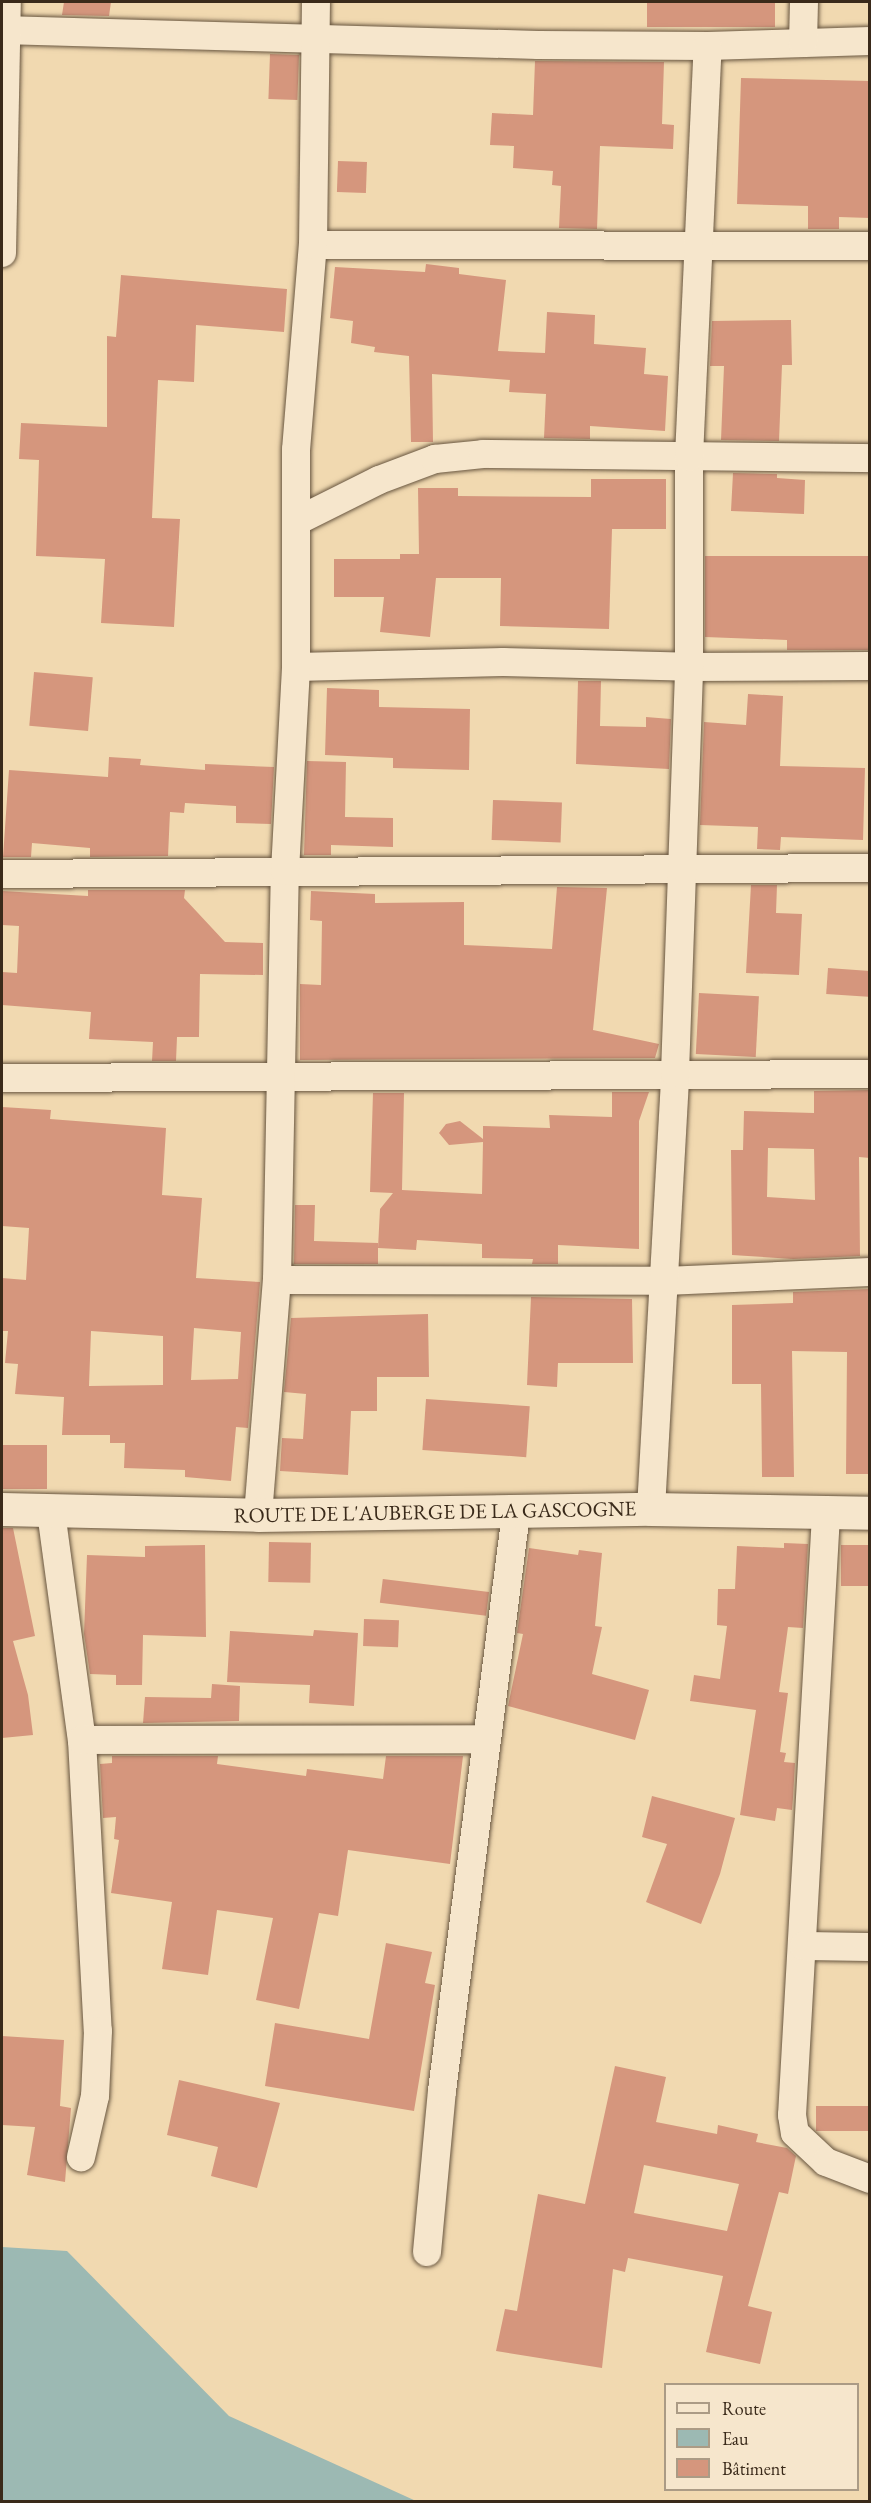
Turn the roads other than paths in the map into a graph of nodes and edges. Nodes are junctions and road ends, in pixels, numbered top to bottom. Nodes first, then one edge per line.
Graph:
1 (7, 2) edge
2 (316, 2) edge
3 (804, 2) edge
4 (3, 30) edge
5 (315, 38) junction
6 (870, 41) edge
7 (803, 43) junction
8 (708, 46) junction
9 (2, 241) edge
10 (313, 245) junction
11 (870, 246) edge
12 (701, 249) junction
13 (689, 457) junction
14 (870, 458) edge
15 (298, 520) junction
16 (870, 666) edge
17 (296, 667) junction
18 (689, 668) junction
19 (870, 868) edge
20 (683, 869) junction
21 (285, 871) junction
22 (2, 874) edge
23 (675, 1073) junction
24 (870, 1074) edge
25 (2, 1078) edge
26 (283, 1078) junction
27 (870, 1272) edge
28 (278, 1280) junction
29 (665, 1281) junction
30 (2, 1509) edge
31 (651, 1509) junction
32 (51, 1512) junction
33 (516, 1513) junction
34 (870, 1513) edge
35 (258, 1515) junction
36 (826, 1515) junction
37 (486, 1739) junction
38 (82, 1740) junction
39 (804, 1946) junction
40 (870, 1947) edge
41 (81, 2157) dead end
42 (870, 2179) edge
43 (427, 2252) dead end

1 - 4 street
2 - 5 street
3 - 7 street
4 - 5 street
4 - 9 street
5 - 8 street
5 - 10 street
6 - 7 street
7 - 8 street
8 - 12 street
10 - 12 street
10 - 15 street
11 - 12 street
12 - 13 street
13 - 14 street
13 - 15 street
13 - 18 street
15 - 17 street
16 - 18 street
17 - 18 street
17 - 21 street
18 - 20 street
19 - 20 street
20 - 21 street
20 - 23 street
21 - 22 street
21 - 26 street
23 - 24 street
23 - 26 street
23 - 29 street
25 - 26 street
26 - 28 street
27 - 29 street
28 - 29 street
28 - 35 street
29 - 31 street
30 - 32 street, ROUTE DE L'AUBERGE DE LA GASCOGNE
31 - 33 street, ROUTE DE L'AUBERGE DE LA GASCOGNE
31 - 36 street, ROUTE DE L'AUBERGE DE LA GASCOGNE
32 - 35 street, ROUTE DE L'AUBERGE DE LA GASCOGNE
32 - 38 street
33 - 35 street, ROUTE DE L'AUBERGE DE LA GASCOGNE
33 - 37 street
34 - 36 street, ROUTE DE L'AUBERGE DE LA GASCOGNE
36 - 39 street
37 - 38 street
37 - 43 street
38 - 41 street
39 - 40 street
39 - 42 street

